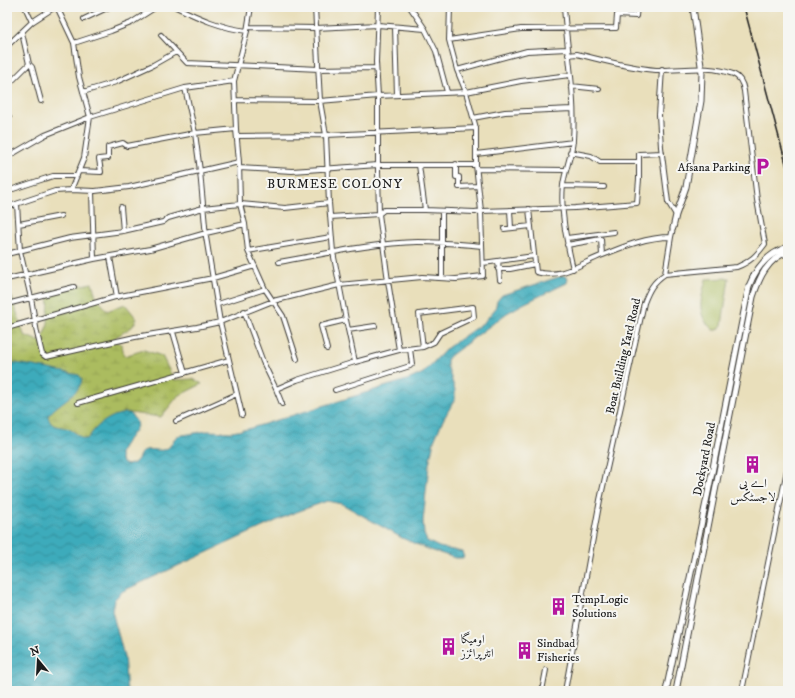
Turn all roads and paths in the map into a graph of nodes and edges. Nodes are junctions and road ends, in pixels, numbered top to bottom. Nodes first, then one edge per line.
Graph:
1 (25, 7) edge
2 (56, 7) edge
3 (108, 7) edge
4 (156, 7) edge
5 (176, 7) edge
6 (251, 7) edge
7 (315, 7) edge
8 (378, 7) edge
9 (410, 7) edge
10 (450, 7) edge
11 (564, 7) edge
12 (637, 7) edge
13 (694, 7) edge
14 (84, 19) dead end
15 (32, 22) junction
16 (378, 25) junction
17 (395, 27) junction
18 (316, 28) junction
19 (565, 28) junction
20 (248, 29) junction
21 (425, 29) junction
22 (22, 34) junction
23 (161, 35) dead end
24 (449, 40) junction
25 (74, 43) junction
26 (7, 46) edge
27 (567, 49) junction
28 (176, 52) junction
29 (568, 55) junction
30 (29, 64) junction
31 (239, 64) junction
32 (376, 68) junction
33 (702, 68) junction
34 (319, 69) junction
35 (662, 69) junction
36 (457, 70) junction
37 (570, 74) junction
38 (234, 81) junction
39 (7, 86) edge
40 (571, 86) junction
41 (185, 88) junction
42 (599, 89) dead end
43 (83, 92) junction
44 (447, 92) junction
45 (466, 92) junction
46 (396, 95) junction
47 (378, 96) junction
48 (235, 100) junction
49 (41, 101) dead end
50 (320, 101) junction
51 (572, 109) junction
52 (90, 117) junction
53 (473, 118) junction
54 (476, 128) junction
55 (236, 129) junction
56 (379, 132) junction
57 (195, 133) junction
58 (326, 135) junction
59 (237, 136) junction
60 (573, 142) junction
61 (570, 152) junction
62 (662, 153) junction
63 (476, 154) junction
64 (7, 157) edge
65 (239, 162) junction
66 (639, 162) junction
67 (456, 164) junction
68 (419, 165) junction
69 (378, 166) junction
70 (476, 167) junction
71 (239, 168) junction
72 (328, 169) junction
73 (200, 170) junction
74 (565, 170) junction
75 (79, 171) junction
76 (77, 176) junction
77 (478, 186) junction
78 (563, 186) junction
79 (604, 187) dead end
80 (71, 190) junction
81 (7, 191) edge
82 (92, 191) junction
83 (328, 203) junction
84 (17, 204) junction
85 (240, 204) junction
86 (7, 207) edge
87 (121, 207) dead end
88 (203, 208) junction
89 (563, 208) junction
90 (529, 209) junction
91 (425, 210) junction
92 (510, 210) junction
93 (481, 211) junction
94 (442, 212) junction
95 (379, 214) junction
96 (676, 215) junction
97 (61, 216) dead end
98 (330, 217) junction
99 (18, 224) junction
100 (246, 224) junction
101 (531, 226) junction
102 (511, 228) junction
103 (673, 228) joint
104 (504, 229) dead end
105 (123, 231) junction
106 (614, 232) dead end
107 (206, 233) junction
108 (93, 234) junction
109 (331, 237) junction
110 (671, 237) junction
111 (567, 238) junction
112 (442, 243) junction
113 (383, 245) junction
114 (568, 245) junction
115 (482, 246) junction
116 (788, 247) edge
117 (20, 251) junction
118 (248, 251) junction
119 (333, 252) junction
120 (788, 252) edge
121 (7, 254) edge
122 (602, 255) junction
123 (110, 256) junction
124 (534, 256) junction
125 (94, 259) junction
126 (498, 261) junction
127 (279, 262) dead end
128 (483, 264) junction
129 (535, 264) junction
130 (255, 266) junction
131 (498, 269) junction
132 (573, 269) junction
133 (665, 274) junction
134 (25, 275) junction
135 (442, 277) junction
136 (213, 278) junction
137 (7, 279) edge
138 (500, 280) dead end
139 (388, 281) junction
140 (339, 285) junction
141 (74, 287) dead end
142 (265, 289) junction
143 (117, 297) junction
144 (31, 298) junction
145 (273, 301) junction
146 (7, 304) edge
147 (218, 304) junction
148 (244, 311) junction
149 (34, 320) junction
150 (346, 320) junction
151 (220, 322) junction
152 (375, 326) dead end
153 (7, 328) edge
154 (348, 330) junction
155 (173, 332) junction
156 (423, 347) junction
157 (327, 349) dead end
158 (410, 349) junction
159 (399, 350) junction
160 (229, 360) junction
161 (296, 360) dead end
162 (355, 362) junction
163 (185, 373) junction
164 (276, 389) junction
165 (335, 390) dead end
166 (237, 394) junction
167 (78, 403) dead end
168 (282, 404) dead end
169 (242, 415) dead end
170 (176, 421) dead end
171 (788, 466) edge
172 (546, 670) dead end
173 (542, 691) edge
174 (565, 691) edge
175 (666, 691) edge
176 (676, 691) edge
177 (742, 691) edge

1 - 15 street
2 - 15 street
2 - 25 street
3 - 14 street
4 - 25 street
5 - 20 street
6 - 20 street
7 - 18 street
8 - 16 street
9 - 21 street
10 - 24 street
11 - 19 street
12 - 19 street
13 - 33 street
15 - 22 street
16 - 17 street
16 - 18 street
16 - 32 street
17 - 21 street
17 - 46 street
18 - 20 street
18 - 34 street
19 - 24 street
19 - 27 street
20 - 31 street
21 - 44 street
22 - 26 street
22 - 30 street
23 - 28 street
24 - 36 street
25 - 43 street
27 - 29 street
27 - 36 street
28 - 31 street
28 - 43 street
29 - 35 street
29 - 37 street
30 - 39 street
30 - 49 street
31 - 34 street
31 - 38 street
32 - 34 street
32 - 47 street
33 - 35 street
33 - 96 street
33 - 133 street
34 - 50 street
35 - 62 street
36 - 45 street
37 - 40 street
37 - 45 street
38 - 41 street
38 - 48 street
40 - 42 street
40 - 51 street
41 - 52 street
41 - 57 street
43 - 52 street
44 - 45 street
44 - 46 street
45 - 53 street
46 - 47 street
47 - 50 street
47 - 56 street
48 - 50 street
48 - 55 street
50 - 58 street
51 - 53 street
51 - 60 street
52 - 64 street
52 - 75 street
53 - 54 street
54 - 56 street
54 - 63 street
55 - 57 street
55 - 59 street
56 - 58 street
56 - 69 street
57 - 73 street
57 - 75 street
58 - 59 street
58 - 72 street
59 - 65 street
60 - 61 street
60 - 63 street
61 - 66 street
61 - 74 street
62 - 66 street
62 - 96 street
63 - 70 street
65 - 71 street
65 - 73 street
66 - 89 street
67 - 68 street
67 - 70 street
67 - 77 street
68 - 69 street
68 - 91 street
69 - 72 street
69 - 95 street
70 - 74 street
70 - 77 street
71 - 72 street
71 - 85 street
72 - 83 street
73 - 82 street
73 - 88 street
74 - 78 street
75 - 76 street
76 - 80 street
76 - 81 street
77 - 93 street
78 - 79 street
78 - 89 street
80 - 82 street
80 - 84 street
82 - 108 street
83 - 85 street
83 - 98 street
84 - 86 street
84 - 99 street
85 - 88 street
85 - 100 street
87 - 105 street
88 - 105 street
88 - 107 street
89 - 90 street
89 - 111 street
90 - 92 street
90 - 101 street
91 - 94 street
91 - 95 street
92 - 93 street
92 - 102 street
93 - 94 street
93 - 115 street
94 - 112 street
95 - 98 street
95 - 113 street
96 - 103 street
97 - 99 street
98 - 109 street
99 - 117 street
100 - 107 street
100 - 118 street
101 - 102 street
101 - 124 street
102 - 104 street
103 - 110 street
105 - 108 street
106 - 111 street
107 - 123 street
107 - 136 street
108 - 117 street
108 - 125 street
109 - 118 street
109 - 119 street
110 - 122 street
110 - 133 street
111 - 114 street
112 - 113 street
112 - 115 street
112 - 135 street
113 - 119 street
113 - 139 street
114 - 122 street
114 - 132 street
115 - 128 street
116 - 175 street, Dockyard Road
117 - 121 street
117 - 134 street
118 - 130 street
119 - 127 street
119 - 140 street
120 - 176 street, Dockyard Road
122 - 132 street
123 - 125 street
123 - 143 street
124 - 126 street
124 - 129 street
125 - 134 street
126 - 128 street
126 - 131 street
128 - 135 street
129 - 131 street
129 - 132 street
130 - 136 street
130 - 142 street
131 - 138 street
133 - 174 street, Boat Building Yard Road
134 - 137 street
134 - 144 street
135 - 139 street
136 - 143 street
136 - 147 street
139 - 140 street
139 - 159 street
140 - 145 street
140 - 150 street
141 - 144 street
142 - 145 street
142 - 147 street
143 - 149 street
144 - 146 street
144 - 149 street
145 - 148 street
145 - 161 street
147 - 151 street
148 - 151 street
148 - 164 street
149 - 153 street
149 - 155 street
150 - 154 street
150 - 157 street
151 - 155 street
151 - 160 street
152 - 154 street
154 - 162 street
155 - 163 street
156 - 156 street
156 - 158 street
158 - 159 street
158 - 165 street
159 - 162 street
160 - 163 street
160 - 166 street
162 - 164 street
163 - 167 street
164 - 168 street
166 - 169 street
166 - 170 street
171 - 177 street
172 - 173 street

